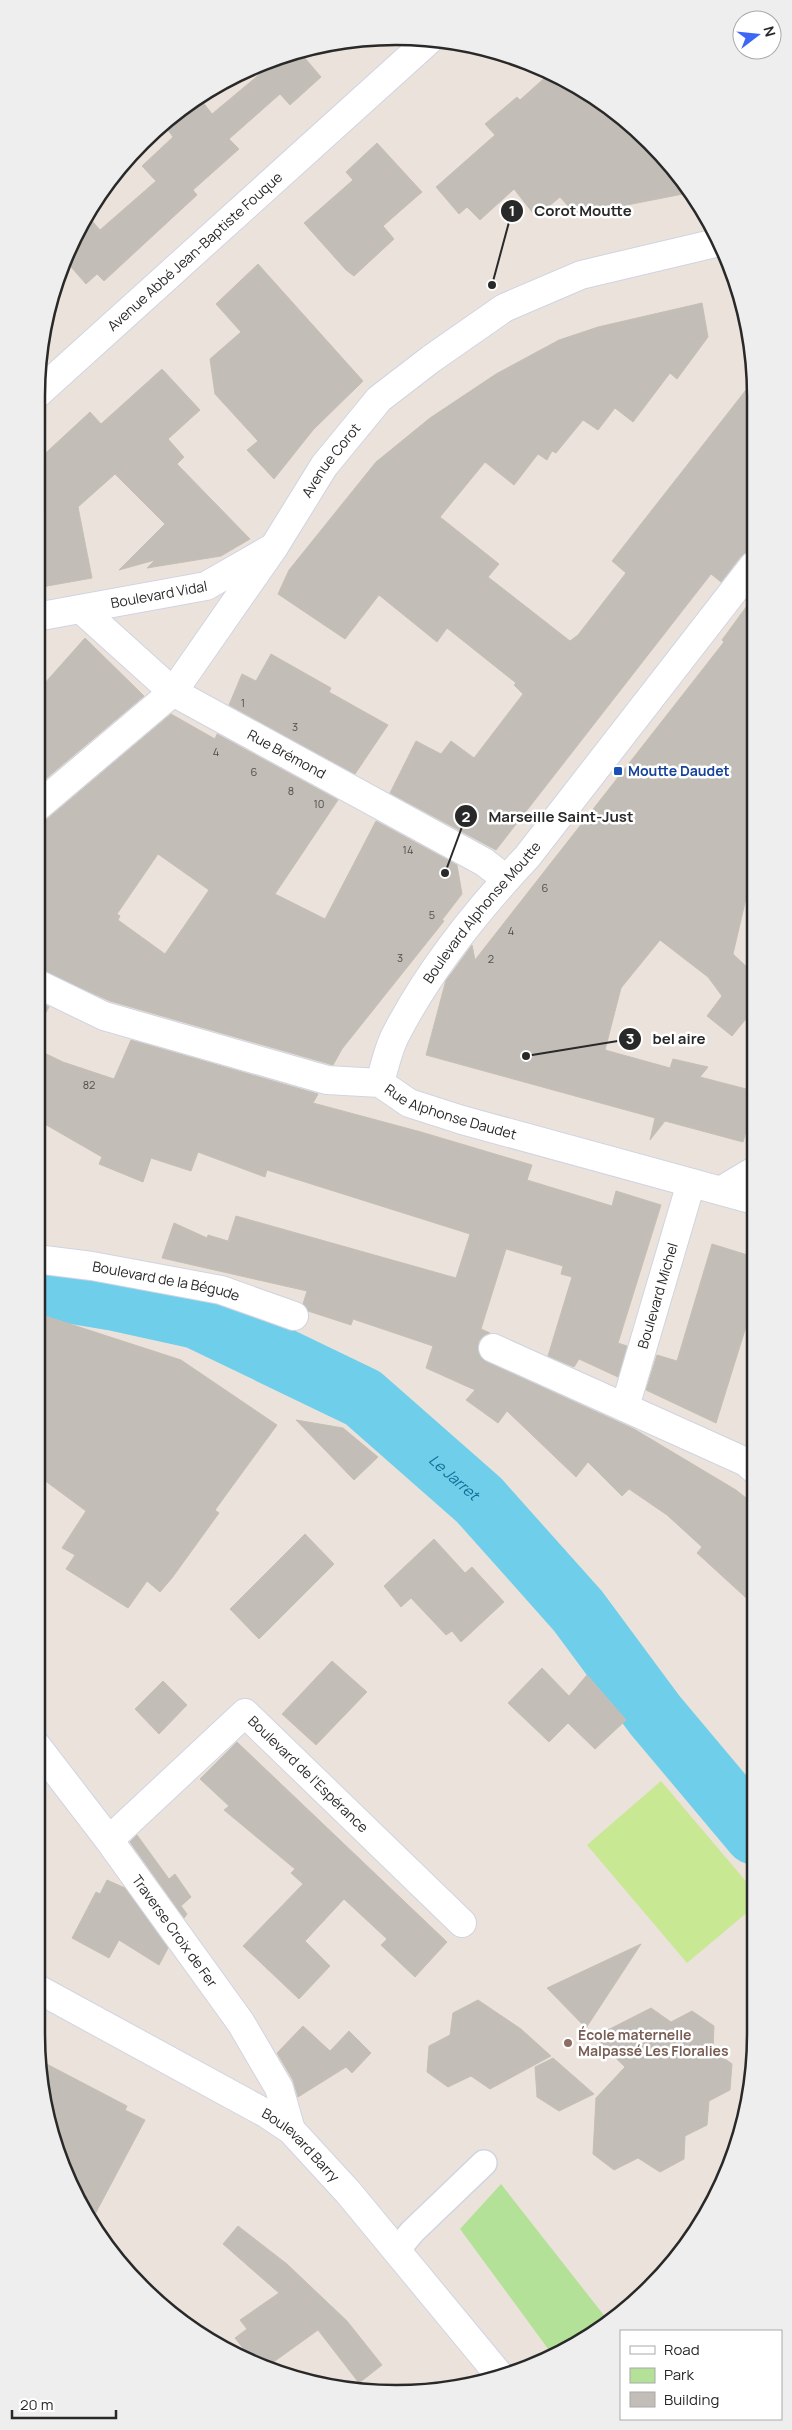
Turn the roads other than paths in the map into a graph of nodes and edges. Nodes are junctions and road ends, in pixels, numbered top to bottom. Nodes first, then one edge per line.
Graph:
1 (422, 46) edge
2 (712, 244) edge
3 (45, 386) edge
4 (274, 547) junction
5 (747, 574) edge
6 (82, 610) junction
7 (45, 616) edge
8 (173, 692) junction
9 (45, 800) edge
10 (506, 879) junction
11 (45, 987) edge
12 (380, 1083) junction
13 (747, 1175) edge
14 (691, 1183) junction
15 (722, 1190) junction
16 (747, 1198) edge
17 (45, 1260) edge
18 (294, 1316) dead end
19 (493, 1348) dead end
20 (624, 1407) junction
21 (747, 1463) edge
22 (45, 1757) edge
23 (109, 1840) junction
24 (462, 1923) dead end
25 (45, 1993) edge
26 (291, 2130) junction
27 (484, 2162) dead end
28 (398, 2250) junction
29 (496, 2370) edge

1 - 3 street, Avenue Abbé Jean-Baptiste Fouque
2 - 4 street, Avenue Corot
4 - 6 street, Boulevard Vidal
4 - 8 street, Avenue Corot
5 - 10 street, Boulevard Alphonse Moutte
6 - 7 street, Boulevard Vidal
6 - 8 street, Rue Brémond
8 - 9 street, Avenue Corot
8 - 10 street, Rue Brémond
10 - 12 street, Boulevard Alphonse Moutte
11 - 12 street, Rue Alphonse Daudet
12 - 14 street, Rue Alphonse Daudet
13 - 15 street
14 - 15 street, Rue Alphonse Daudet
14 - 20 street, Boulevard Michel
15 - 16 street, Rue Alphonse Daudet
17 - 18 street, Boulevard de la Bégude
19 - 20 street
20 - 21 street
22 - 23 street, Traverse Croix de Fer
23 - 24 street, Boulevard de l'Espérance
23 - 26 street, Traverse Croix de Fer
25 - 26 street, Boulevard Barry
26 - 28 street, Boulevard Barry
27 - 28 street
28 - 29 street, Boulevard Barry

